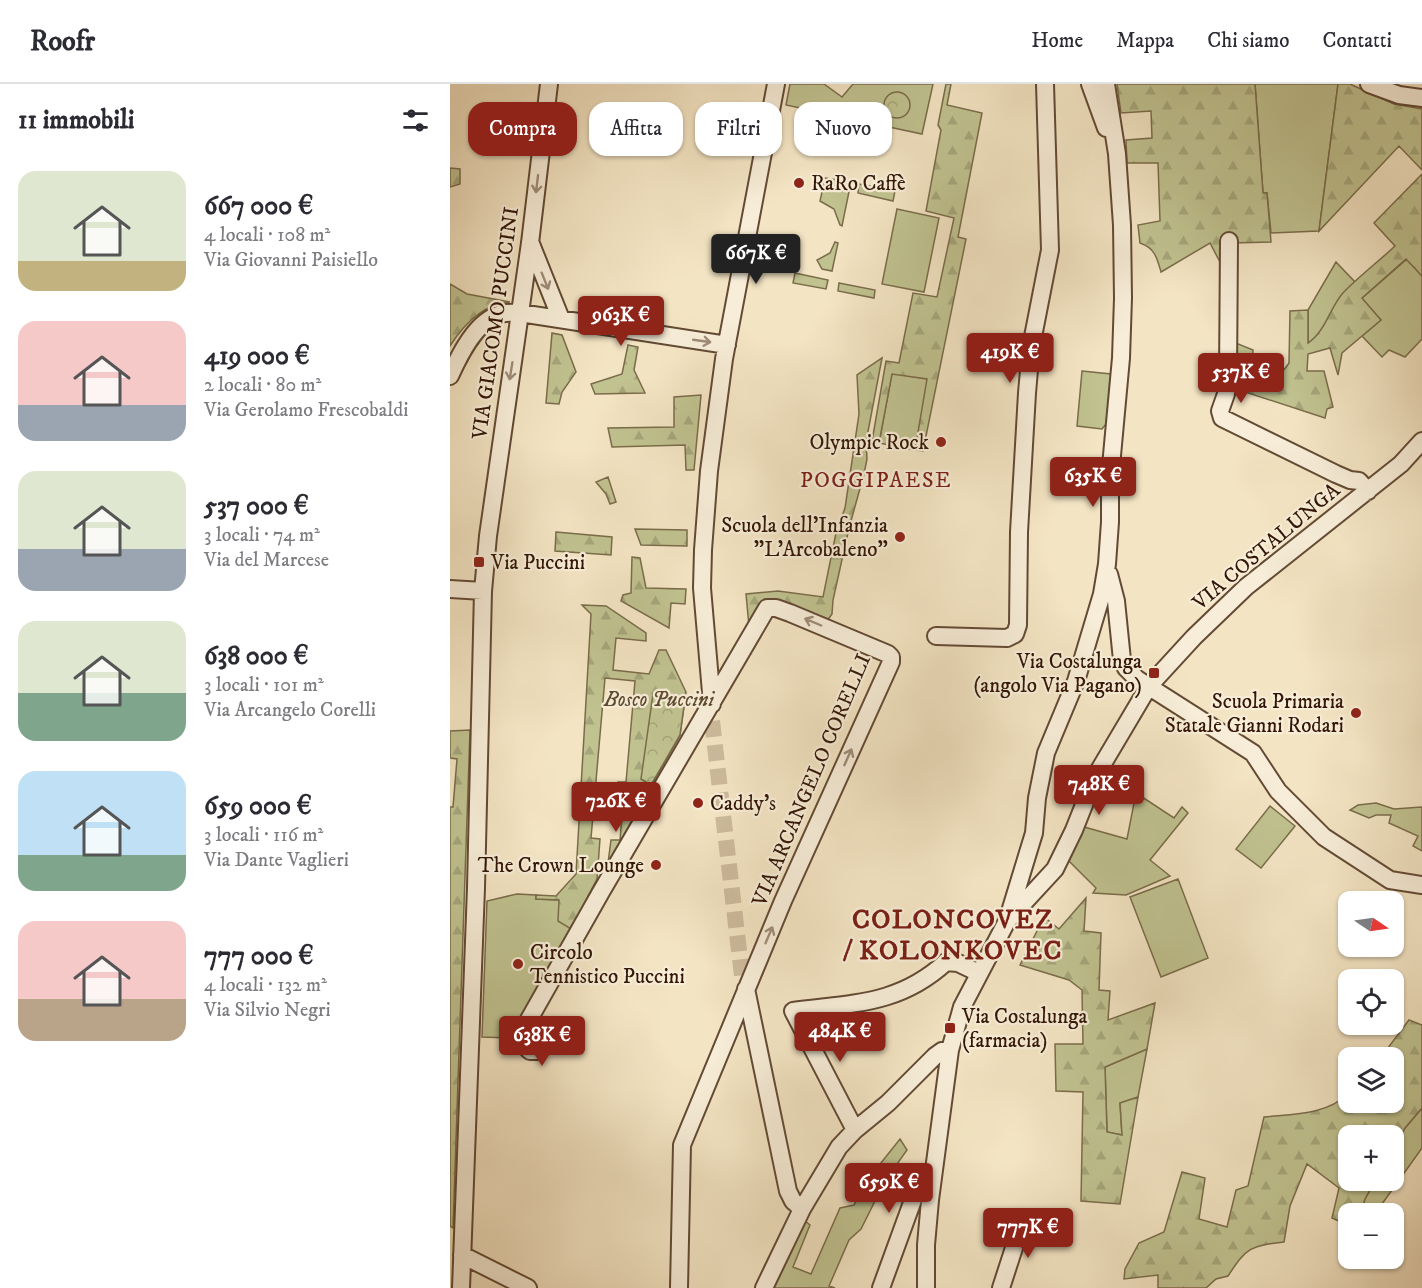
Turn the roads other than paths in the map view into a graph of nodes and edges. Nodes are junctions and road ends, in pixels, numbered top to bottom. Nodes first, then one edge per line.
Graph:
1 (549, 84) edge
2 (776, 84) edge
3 (1045, 84) edge
4 (1090, 84) edge
5 (1106, 84) edge
6 (1369, 84) edge
7 (1422, 98) edge
8 (1118, 154) junction
9 (1229, 241) dead end
10 (530, 243) junction
11 (520, 313) junction
12 (561, 320) junction
13 (727, 345) junction
14 (450, 376) edge
15 (1422, 441) edge
16 (1368, 491) junction
17 (1107, 564) junction
18 (450, 589) edge
19 (483, 591) junction
20 (936, 636) dead end
21 (1149, 686) junction
22 (713, 713) junction
23 (1422, 885) edge
24 (1007, 921) junction
25 (979, 973) junction
26 (744, 978) junction
27 (527, 1023) dead end
28 (950, 1050) junction
29 (855, 1130) junction
30 (934, 1169) junction
31 (802, 1209) junction
32 (1023, 1220) dead end
33 (462, 1255) junction
34 (461, 1288) edge
35 (528, 1288) edge
36 (679, 1288) edge
37 (764, 1288) edge
38 (881, 1288) edge
39 (926, 1288) edge
40 (1001, 1288) edge

1 -> 10 street, VIA GIACOMO PUCCINI
2 - 13 street
3 - 20 street
4 - 8 street
5 - 8 street
6 - 7 street
8 - 17 street
9 - 16 street
10 - 11 street, VIA GIACOMO PUCCINI
10 -> 12 street
11 - 12 street
11 - 14 street
11 -> 19 street, VIA GIACOMO PUCCINI
12 -> 13 street
13 - 22 street
15 - 16 street, VIA COSTALUNGA
16 - 21 street, VIA COSTALUNGA
17 - 21 street
17 - 24 street
18 - 19 street
19 - 33 street, VIA GIACOMO PUCCINI
21 - 23 street
21 - 24 street, VIA COSTALUNGA
26 -> 22 street, VIA ARCANGELO CORELLI
22 - 27 street, VIA ARCANGELO CORELLI
24 - 25 street, VIA COSTALUNGA
25 - 28 street, VIA COSTALUNGA
25 - 29 street
26 - 31 street
26 - 36 street
28 - 29 street
28 - 30 street, VIA COSTALUNGA
29 - 31 street
30 - 38 street
30 - 39 street, VIA COSTALUNGA
31 - 37 street
32 - 40 street
33 - 34 street, VIA GIACOMO PUCCINI
33 - 35 street

